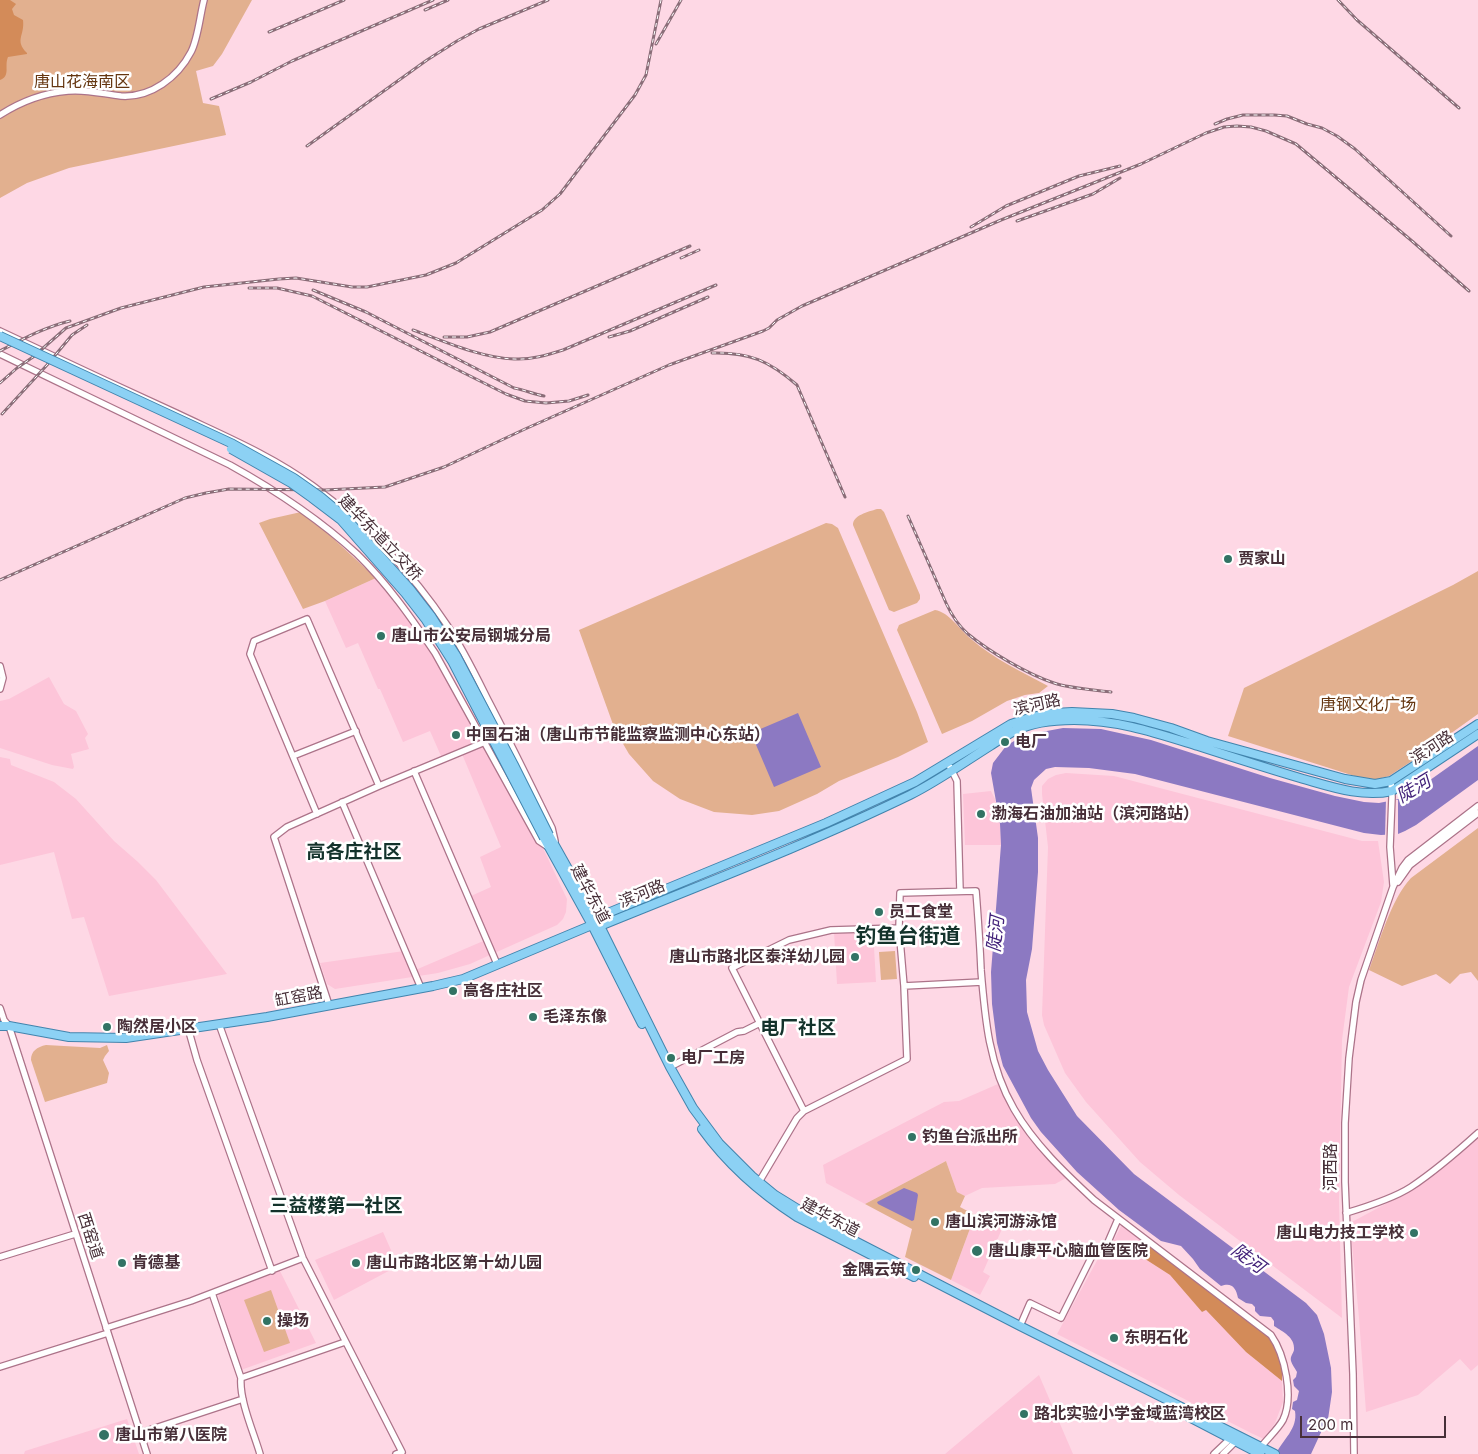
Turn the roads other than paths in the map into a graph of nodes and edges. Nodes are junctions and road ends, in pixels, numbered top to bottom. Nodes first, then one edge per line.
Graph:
1 (204, 0) edge
2 (0, 115) edge
3 (0, 331) edge
4 (0, 336) edge
5 (0, 342) edge
6 (0, 354) edge
7 (0, 666) edge
8 (0, 690) edge
9 (1478, 724) edge
10 (356, 731) junction
11 (1478, 734) edge
12 (485, 742) junction
13 (293, 756) junction
14 (948, 762) junction
15 (951, 770) junction
16 (414, 771) junction
17 (1391, 781) junction
18 (378, 786) junction
19 (1392, 794) junction
20 (342, 802) junction
21 (1478, 806) edge
22 (1478, 813) edge
23 (317, 814) junction
24 (546, 836) junction
25 (553, 848) junction
26 (1393, 887) junction
27 (960, 891) junction
28 (596, 923) junction
29 (898, 928) junction
30 (497, 964) junction
31 (982, 982) junction
32 (904, 986) junction
33 (421, 988) junction
34 (329, 1005) junction
35 (0, 1008) edge
36 (760, 1023) junction
37 (219, 1024) junction
38 (0, 1026) edge
39 (9, 1026) junction
40 (188, 1028) junction
41 (670, 1067) junction
42 (804, 1111) junction
43 (1478, 1133) edge
44 (758, 1182) junction
45 (1346, 1213) junction
46 (1118, 1219) junction
47 (75, 1234) junction
48 (0, 1257) edge
49 (303, 1258) junction
50 (272, 1271) junction
51 (212, 1293) junction
52 (1020, 1326) junction
53 (107, 1331) junction
54 (345, 1342) junction
55 (0, 1367) edge
56 (241, 1378) junction
57 (243, 1399) junction
58 (140, 1433) junction
59 (1234, 1438) junction
60 (1262, 1450) edge
61 (147, 1454) edge
62 (260, 1454) edge
63 (396, 1454) edge
64 (1214, 1454) edge
65 (1223, 1454) edge
66 (1275, 1454) edge
67 (1354, 1454) edge

1 - 2 street
3 - 25 street
4 - 24 main road, 建华东道立交桥, bridge
5 - 24 main road, 建华东道立交桥, bridge
6 - 12 street
7 - 8 street
9 - 17 main road, 滨河路
10 - 13 street
10 - 13 street
10 - 18 street
11 - 19 main road, 滨河路
12 - 16 street
12 - 25 street
13 - 23 street
14 - 15 street
14 - 17 main road, 滨河路
14 - 28 main road, 滨河路
15 - 19 main road, 滨河路
15 - 27 street
15 - 28 main road, 滨河路
16 - 18 street
16 - 30 street
17 - 19 street
18 - 20 street
19 - 26 street
20 - 23 street
20 - 33 street
21 - 26 street, 河西路
22 - 26 street, 河西路
23 - 34 street
24 - 25 main road, 建华东道
25 - 28 main road, 建华东道
26 - 45 street, 河西路
27 - 29 street
27 - 31 street
28 - 30 main road, 缸窑路
28 - 41 main road, 建华东道
28 - 59 main road, 建华东道
29 - 32 street
29 - 36 street
30 - 33 main road, 缸窑路
31 - 32 street
31 - 46 street
32 - 42 street
33 - 34 main road, 缸窑路
34 - 37 main road, 缸窑路
35 - 39 street, 西窑道
36 - 41 street
36 - 42 street
37 - 40 main road, 缸窑路
37 - 49 street
38 - 39 main road, 缸窑路
39 - 40 main road, 缸窑路
39 - 47 street, 西窑道
40 - 50 street
41 - 44 main road, 建华东道
42 - 44 street
43 - 45 street
44 - 52 main road, 建华东道
45 - 67 street, 河西路
46 - 52 street
46 - 60 street
47 - 48 street
47 - 53 street, 西窑道
49 - 50 street
49 - 54 street
50 - 51 street
51 - 53 street
51 - 56 street
52 - 59 main road, 建华东道
53 - 55 street
53 - 58 street, 西窑道
54 - 56 street
54 - 63 street
56 - 57 street
57 - 58 street
57 - 62 street
58 - 61 street, 西窑道
59 - 60 main road, 建华东道
59 - 64 street
59 - 65 street
60 - 66 main road, 建华东道

